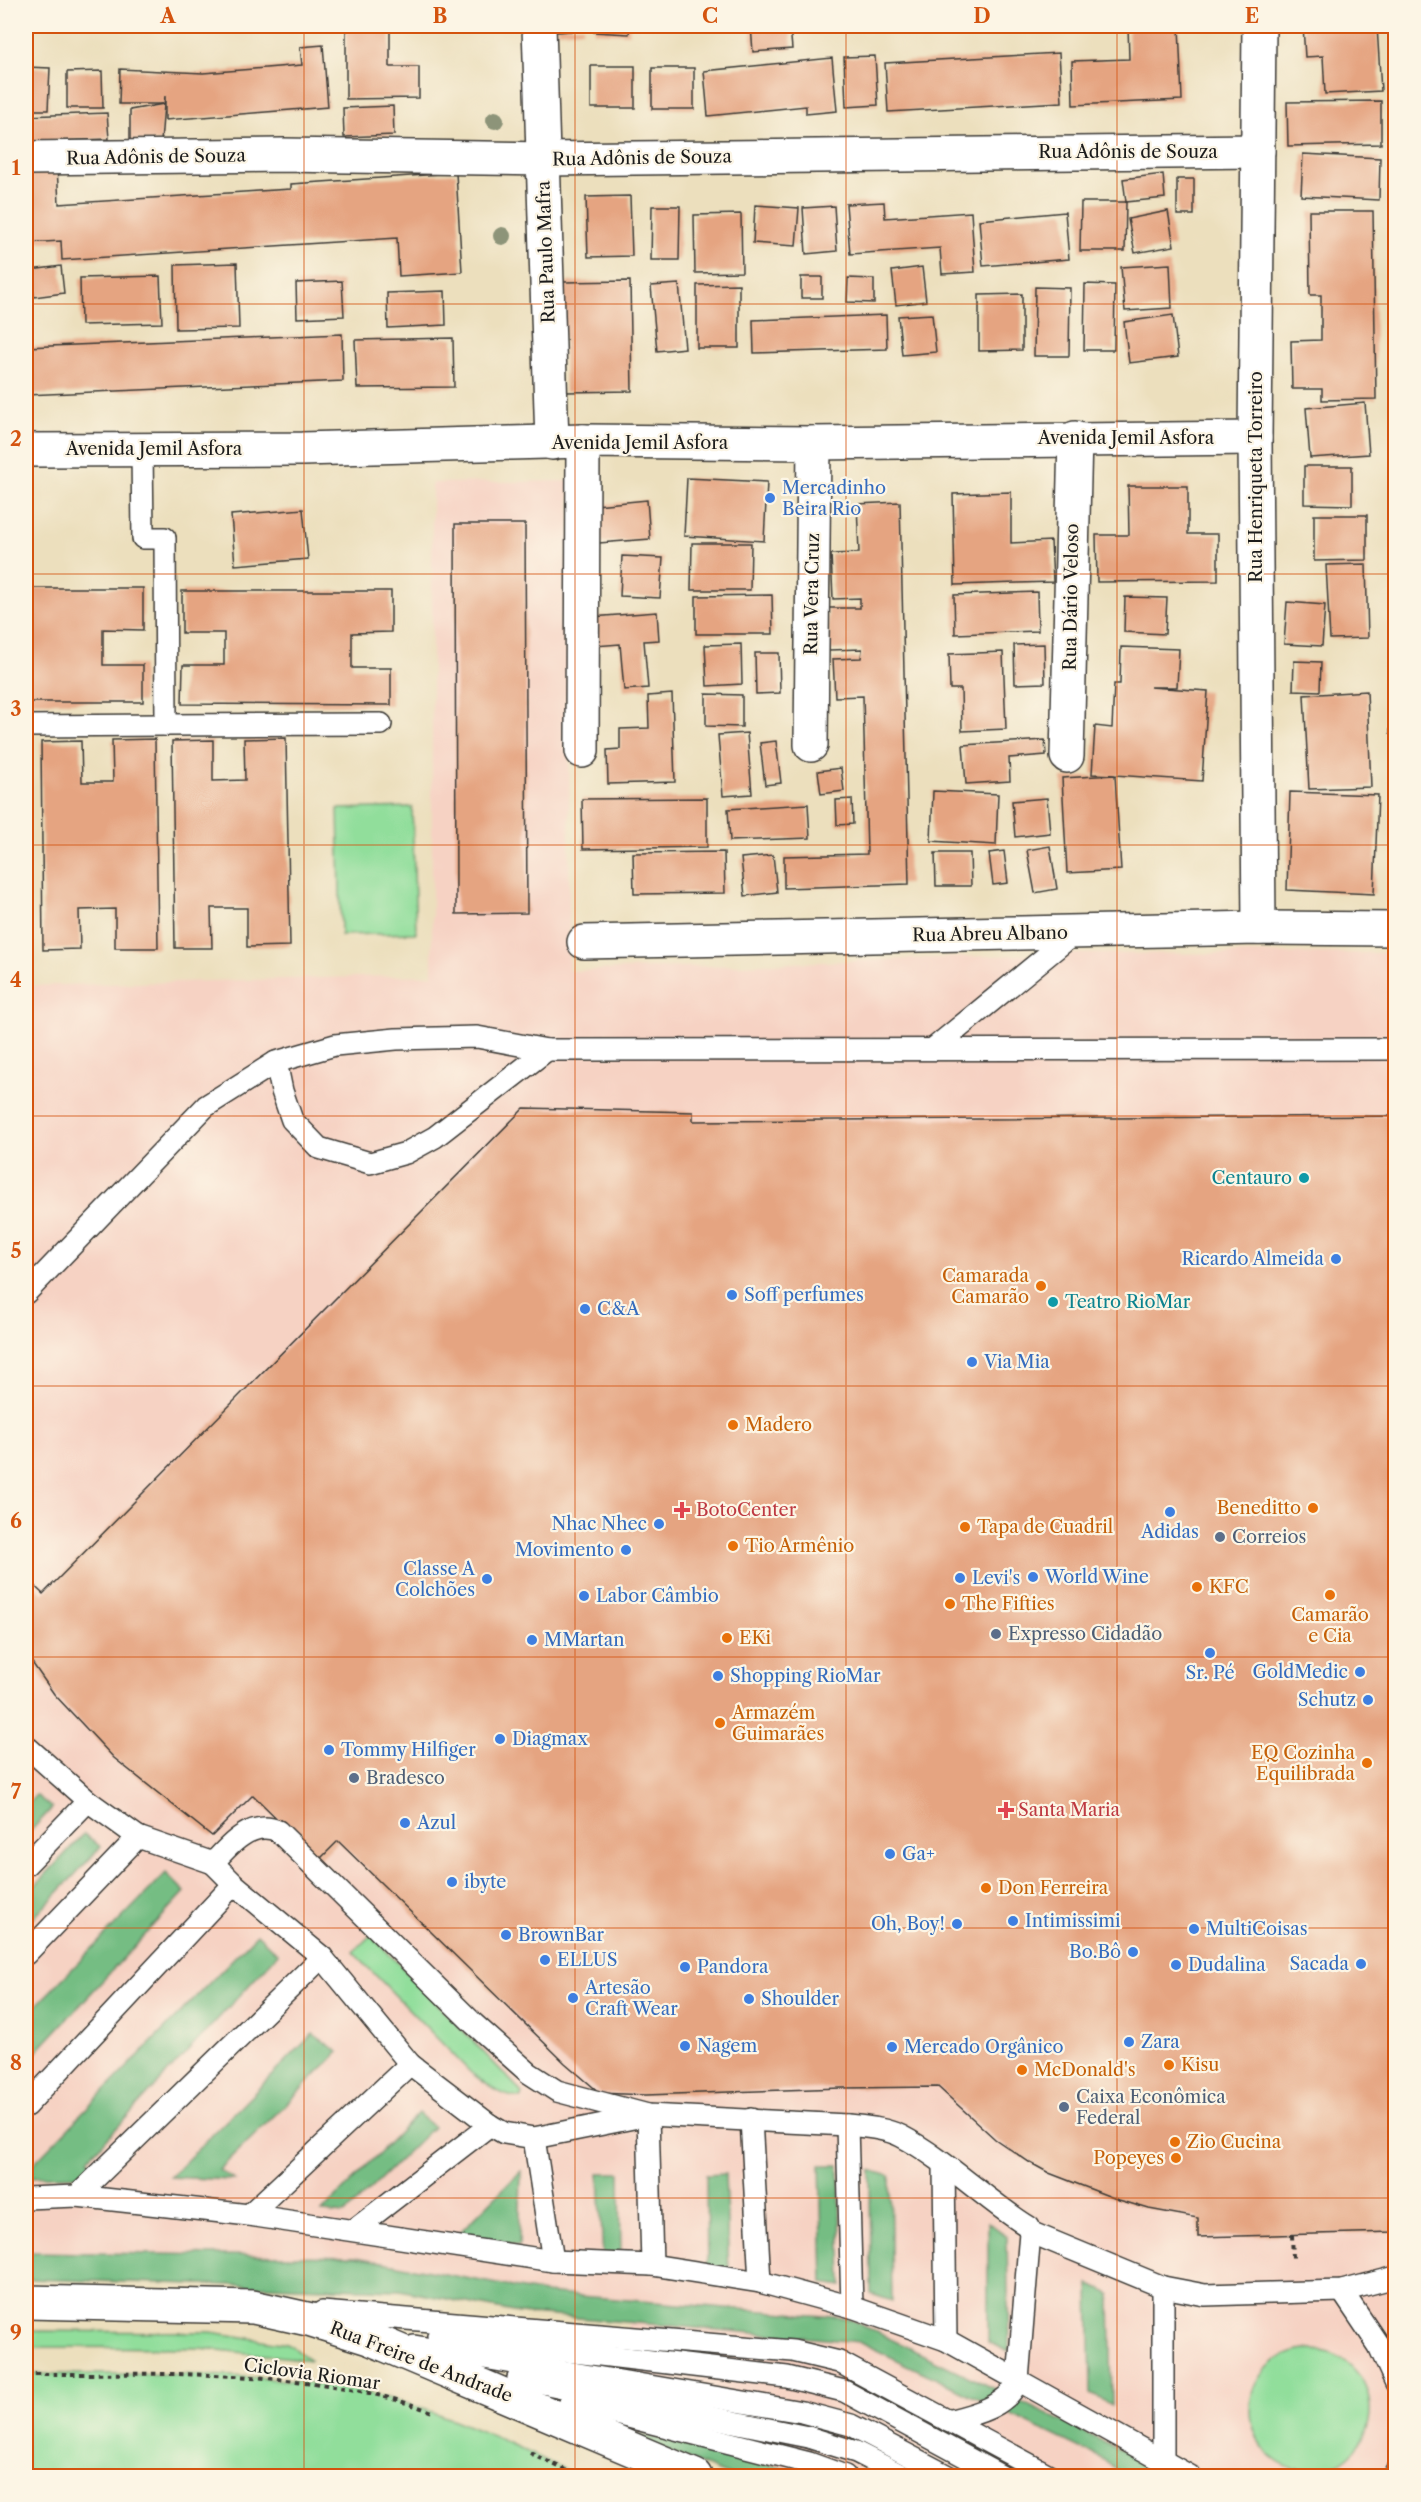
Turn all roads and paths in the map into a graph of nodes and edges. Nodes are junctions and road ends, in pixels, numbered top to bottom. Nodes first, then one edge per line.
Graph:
1 (538, 26) edge
2 (1259, 26) edge
3 (1258, 151) junction
4 (26, 158) edge
5 (544, 159) junction
6 (1075, 438) junction
7 (1255, 438) junction
8 (567, 442) junction
9 (814, 443) junction
10 (142, 449) junction
11 (26, 450) edge
12 (381, 724) dead end
13 (166, 725) junction
14 (26, 726) edge
15 (811, 745) dead end
16 (582, 751) dead end
17 (1067, 756) dead end
18 (1259, 928) junction
19 (1395, 929) edge
20 (1076, 932) junction
21 (584, 942) dead end
22 (1395, 1048) edge
23 (933, 1049) junction
24 (547, 1050) junction
25 (276, 1062) junction
26 (26, 1293) edge
27 (26, 1746) edge
28 (88, 1801) junction
29 (138, 1838) junction
30 (213, 1863) junction
31 (26, 1865) edge
32 (234, 1884) junction
33 (26, 1954) edge
34 (322, 1957) junction
35 (410, 2064) junction
36 (26, 2106) edge
37 (648, 2115) junction
38 (751, 2119) junction
39 (490, 2125) junction
40 (847, 2125) junction
41 (534, 2138) junction
42 (944, 2165) junction
43 (77, 2196) junction
44 (26, 2198) edge
45 (249, 2215) junction
46 (354, 2230) junction
47 (1030, 2232) junction
48 (553, 2261) junction
49 (652, 2265) junction
50 (1395, 2277) edge
51 (760, 2282) junction
52 (1163, 2287) junction
53 (1342, 2290) junction
54 (26, 2302) edge
55 (253, 2307) junction
56 (852, 2307) junction
57 (312, 2320) junction
58 (369, 2338) junction
59 (946, 2340) junction
60 (414, 2357) junction
61 (26, 2374) edge
62 (456, 2374) junction
63 (1018, 2380) junction
64 (1395, 2383) edge
65 (437, 2414) dead end
66 (948, 2421) junction
67 (529, 2452) dead end
68 (1162, 2461) junction
69 (1395, 2471) edge
70 (578, 2476) edge
71 (695, 2476) edge
72 (845, 2476) edge
73 (903, 2476) edge
74 (948, 2476) edge
75 (1001, 2476) edge
76 (1051, 2476) edge
77 (1190, 2476) edge
78 (1393, 2476) edge

1 - 5 street, Rua Paulo Mafra
2 - 3 street, Rua Henriqueta Torreiro
3 - 5 street, Rua Adônis de Souza
3 - 7 street, Rua Henriqueta Torreiro
4 - 5 street, Rua Adônis de Souza
5 - 8 street, Rua Paulo Mafra
6 - 7 street, Avenida Jemil Asfora
6 - 9 street, Avenida Jemil Asfora
6 - 17 street, Rua Dário Veloso
7 - 18 street, Rua Henriqueta Torreiro
8 - 9 street, Avenida Jemil Asfora
8 - 10 street, Avenida Jemil Asfora
8 - 16 street, Rua Paulo Mafra
9 - 15 street, Rua Vera Cruz
10 - 11 street, Avenida Jemil Asfora
10 - 13 lane
12 - 13 lane
13 - 14 lane
18 - 19 street, Rua Abreu Albano
18 - 20 street, Rua Abreu Albano
20 - 21 street, Rua Abreu Albano
20 - 23 lane
22 - 23 lane
23 - 24 lane
24 - 25 lane
24 - 25 lane
25 - 26 lane
27 - 28 lane
28 - 29 lane
28 - 31 lane
29 - 30 lane
29 - 33 lane
30 - 32 lane
30 - 37 lane
32 - 34 lane
32 - 36 lane
34 - 35 lane
34 - 43 lane
35 - 39 lane
35 - 45 lane
37 - 38 lane
37 - 41 lane
37 - 49 lane
38 - 40 lane
38 - 51 lane
39 - 41 lane
39 - 46 lane
40 - 42 lane
40 - 56 lane
41 - 48 lane
42 - 47 lane
42 - 59 lane
43 - 44 lane
43 - 45 lane
45 - 46 lane
46 - 48 lane
47 - 52 lane
47 - 63 lane
48 - 49 lane
49 - 51 lane
50 - 53 lane
51 - 56 lane
52 - 53 lane
52 - 68 lane
53 - 64 lane
54 - 55 street, Rua Freire de Andrade
55 - 57 street, Rua Freire de Andrade
55 - 66 lane
56 - 59 lane
57 - 58 street, Rua Freire de Andrade
57 - 75 lane
58 - 60 street, Rua Freire de Andrade
58 - 74 lane
59 - 63 lane
60 - 62 street, Rua Freire de Andrade
60 - 73 lane
61 - 65 path, Ciclovia Riomar
62 - 71 street, Rua Freire de Andrade
62 - 72 lane
63 - 66 lane
63 - 68 lane
66 - 76 lane
67 - 70 path
68 - 77 lane
69 - 78 lane

